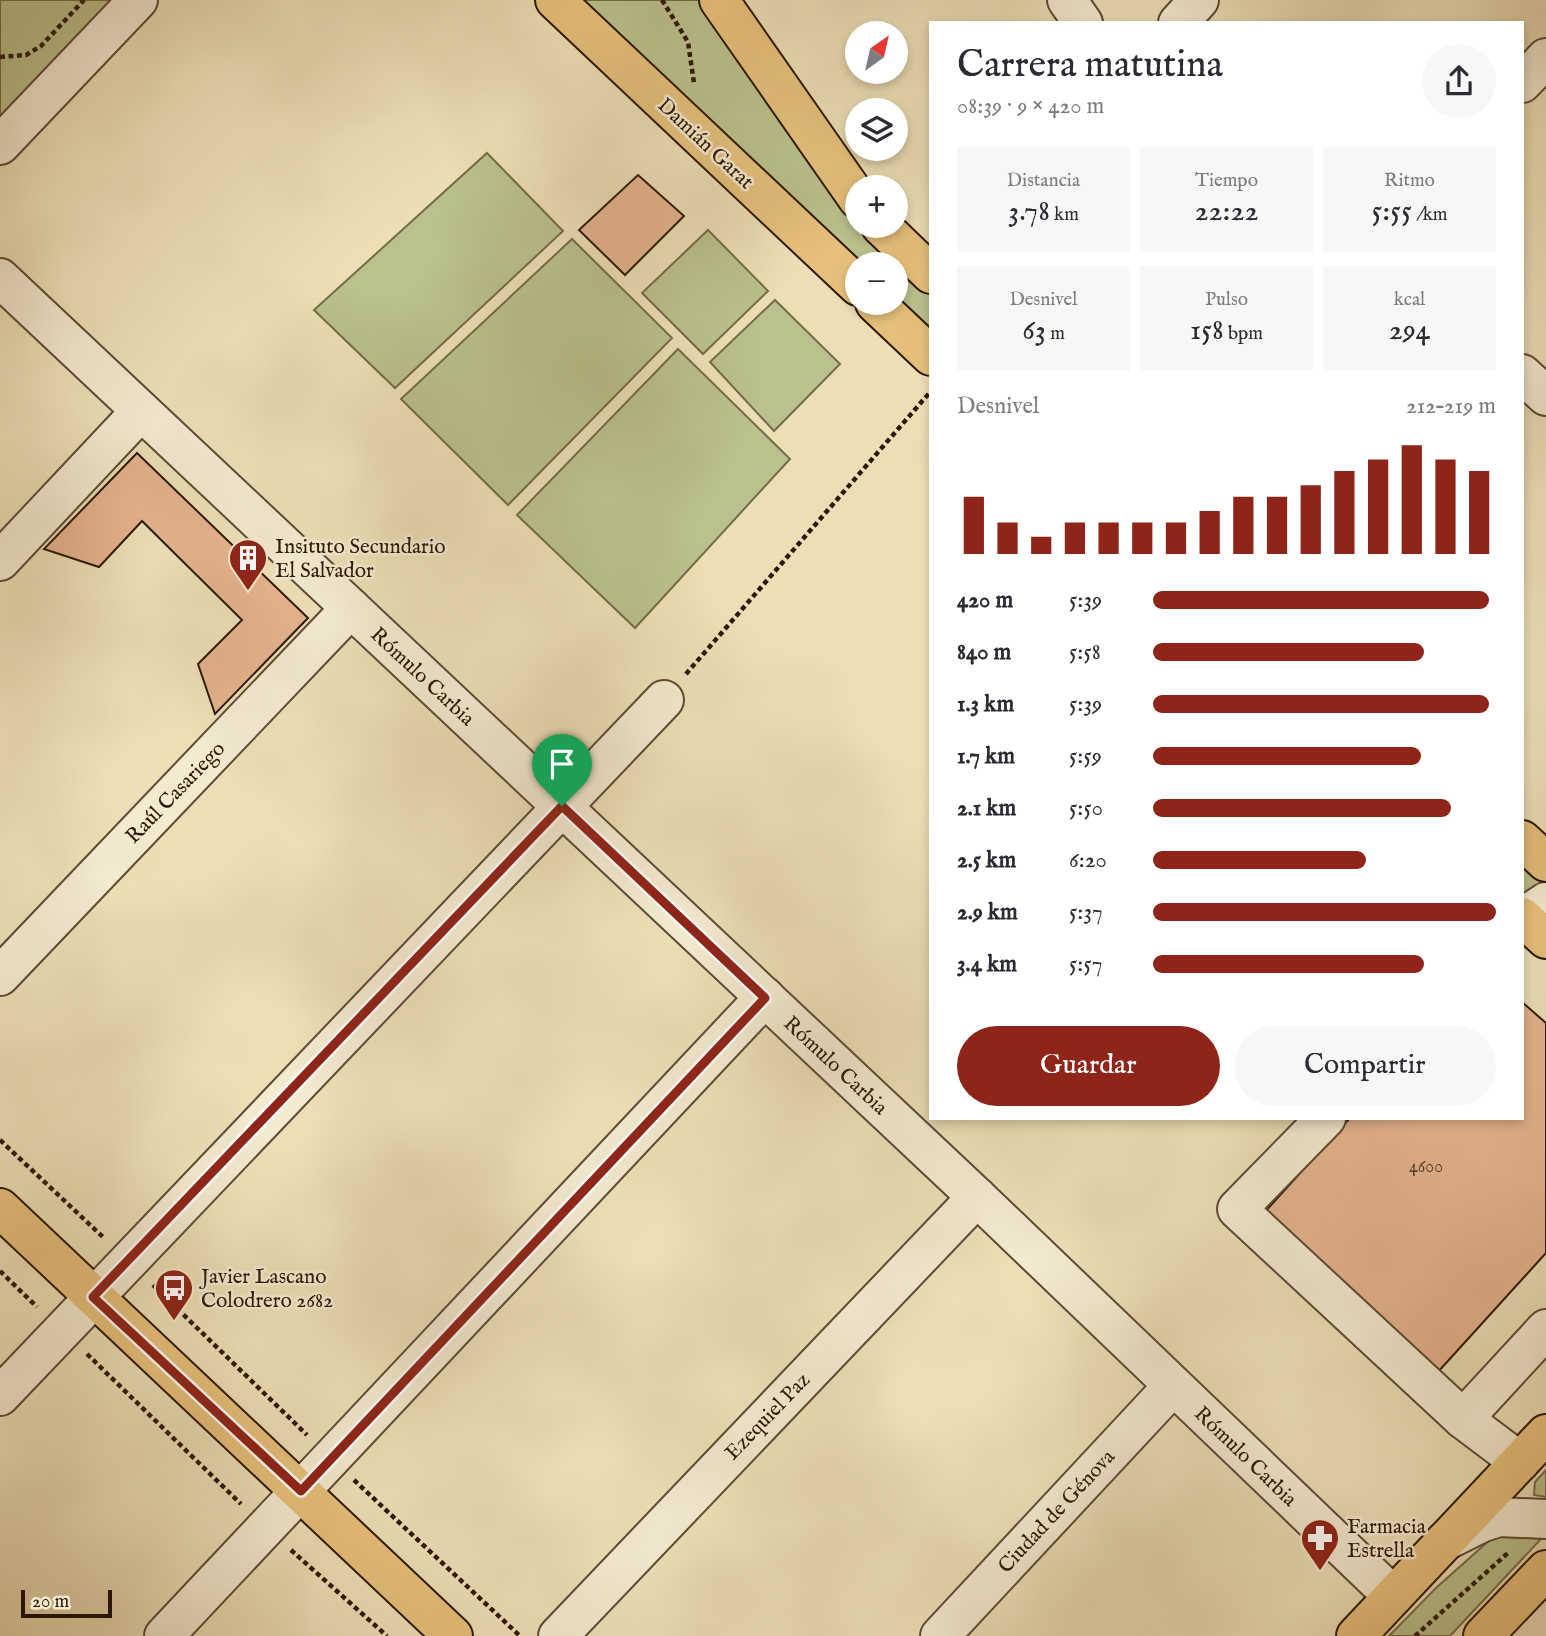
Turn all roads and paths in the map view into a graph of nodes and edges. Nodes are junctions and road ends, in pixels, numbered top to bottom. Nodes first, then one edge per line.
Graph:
1 (84, 0) edge
2 (138, 0) edge
3 (555, 0) edge
4 (719, 0) edge
5 (1068, 0) edge
6 (1199, 0) edge
7 (1082, 21) edge
8 (1180, 21) edge
9 (0, 57) edge
10 (1546, 58) edge
11 (1524, 81) edge
12 (0, 145) edge
13 (845, 180) edge
14 (894, 238) edge
15 (929, 272) edge
16 (845, 274) edge
17 (0, 278) edge
18 (888, 315) edge
19 (929, 354) edge
20 (1524, 376) edge
21 (929, 393) edge
22 (1546, 396) edge
23 (141, 411) junction
24 (0, 561) edge
25 (351, 608) junction
26 (664, 700) joint
27 (562, 806) junction
28 (1524, 842) edge
29 (1546, 862) edge
30 (1546, 902) edge
31 (1524, 916) edge
32 (1524, 918) edge
33 (1546, 939) edge
34 (0, 976) edge
35 (765, 998) junction
36 (1324, 1120) edge
37 (0, 1140) edge
38 (977, 1197) junction
39 (0, 1208) edge
40 (129, 1261) junction
41 (0, 1271) edge
42 (93, 1297) junction
43 (1546, 1329) edge
44 (62, 1330) junction
45 (1172, 1385) junction
46 (0, 1396) edge
47 (1463, 1419) junction
48 (1546, 1434) edge
49 (332, 1459) junction
50 (1520, 1462) junction
51 (301, 1491) junction
52 (1542, 1519) edge
53 (267, 1528) junction
54 (1446, 1541) junction
55 (1546, 1570) edge
56 (1393, 1596) junction
57 (164, 1636) edge
58 (387, 1636) edge
59 (453, 1636) edge
60 (520, 1636) edge
61 (558, 1636) edge
62 (940, 1636) edge
63 (1356, 1636) edge
64 (1415, 1636) edge
65 (1483, 1636) edge

1 - 9 path
2 - 12 street
3 - 16 main road, Damián Garat
4 - 13 main road
5 - 7 street
6 - 8 street
10 - 11 street
14 - 15 main road
17 - 23 street, Rómulo Carbia
18 - 19 main road
20 - 22 street
21 - 26 path
23 - 24 street
23 - 25 street, Rómulo Carbia
25 - 27 street, Rómulo Carbia
25 - 34 street, Raúl Casariego
26 - 27 street
27 - 35 street, Rómulo Carbia
27 - 40 street
28 - 29 main road
30 - 31 street
32 - 33 main road
35 - 38 street, Rómulo Carbia
35 - 49 street
36 - 47 street
37 - 40 path
38 - 45 street, Rómulo Carbia
38 - 61 street, Ezequiel Paz
39 - 42 main road
40 - 42 street
40 - 49 path
41 - 44 path
42 - 44 street
42 - 51 main road
43 - 47 street
44 - 46 street
44 - 53 path
45 - 56 street, Rómulo Carbia
45 - 62 street, Ciudad de Génova
47 - 50 street
48 - 50 main road
49 - 51 street
49 - 60 path
50 - 54 main road
51 - 53 street
51 - 59 main road
52 - 54 street
52 - 64 path
53 - 57 street
53 - 58 path
54 - 56 main road
55 - 65 main road
56 - 63 main road

